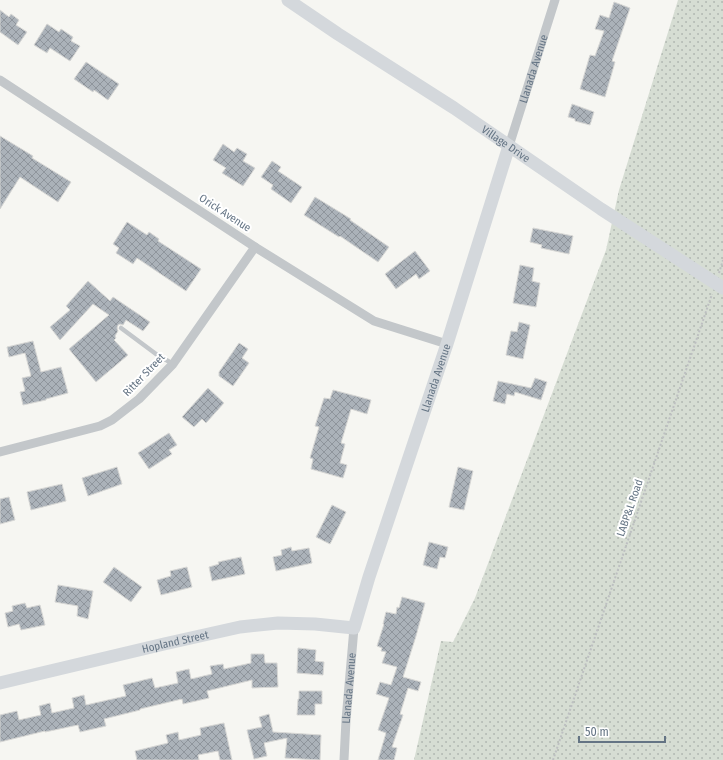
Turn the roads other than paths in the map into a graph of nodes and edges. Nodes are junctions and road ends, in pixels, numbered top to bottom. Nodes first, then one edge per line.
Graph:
1 (288, 0) edge
2 (555, 0) edge
3 (0, 80) edge
4 (509, 146) junction
5 (255, 247) junction
6 (719, 286) edge
7 (121, 328) dead end
8 (447, 344) junction
9 (173, 364) junction
10 (0, 452) edge
11 (354, 628) junction
12 (0, 683) edge
13 (344, 760) edge

1 - 4 street, Village Drive
2 - 4 street, Llanada Avenue
3 - 5 street, Orick Avenue
4 - 6 street, Village Drive
4 - 8 street, Llanada Avenue
5 - 8 street, Orick Avenue
5 - 9 street, Ritter Street
7 - 9 lane
8 - 11 street, Llanada Avenue
9 - 10 street, Ritter Street
11 - 12 street, Hopland Street
11 - 13 street, Llanada Avenue

